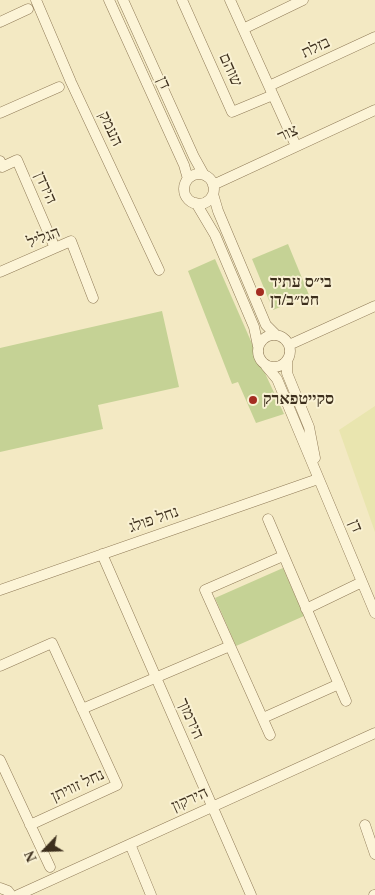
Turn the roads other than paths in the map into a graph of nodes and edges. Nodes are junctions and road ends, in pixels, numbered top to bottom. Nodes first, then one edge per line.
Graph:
1 (36, 0) edge
2 (109, 0) edge
3 (123, 0) edge
4 (182, 0) edge
5 (230, 0) edge
6 (303, 0) edge
7 (28, 9) dead end
8 (0, 22) edge
9 (243, 29) junction
10 (375, 37) edge
11 (59, 88) dead end
12 (271, 90) junction
13 (375, 110) edge
14 (0, 113) edge
15 (296, 146) junction
16 (0, 161) edge
17 (204, 175) junction
18 (188, 179) junction
19 (213, 189) junction
20 (196, 203) junction
21 (56, 248) junction
22 (160, 270) dead end
23 (0, 272) edge
24 (93, 298) dead end
25 (375, 306) edge
26 (276, 335) junction
27 (289, 345) junction
28 (258, 346) junction
29 (287, 361) junction
30 (266, 366) junction
31 (318, 479) junction
32 (268, 519) dead end
33 (102, 554) junction
34 (283, 556) junction
35 (362, 582) junction
36 (0, 590) edge
37 (306, 609) junction
38 (375, 613) edge
39 (230, 646) junction
40 (0, 666) edge
41 (156, 677) junction
42 (339, 684) junction
43 (346, 701) dead end
44 (82, 709) junction
45 (262, 718) junction
46 (375, 733) edge
47 (270, 735) dead end
48 (0, 760) edge
49 (212, 807) junction
50 (30, 825) junction
51 (366, 825) dead end
52 (130, 844) junction
53 (375, 854) edge
54 (50, 866) dead end
55 (0, 888) edge
56 (11, 895) edge
57 (18, 895) edge
58 (152, 895) edge
59 (251, 895) edge

1 - 22 street, העמק
2 - 18 street, דן
3 - 17 street, דן
4 - 12 street, שוהם
5 - 9 street, שוהם
6 - 9 street
7 - 8 street
9 - 12 street, שוהם
10 - 12 street, בזלת
11 - 14 street
12 - 15 street, שוהם
13 - 15 street, צור
15 - 19 street, צור
16 - 21 street, הירדן
17 - 18 street
17 - 19 street
18 - 20 street
19 - 20 street
19 - 26 street
20 - 28 street
21 - 23 street, הגליל
21 - 24 street, הגליל
25 - 27 street
26 - 27 street
26 - 28 street
27 - 29 street
28 - 30 street
29 - 30 street
29 - 31 street, דן
30 - 31 street, דן
31 - 33 street, נחל פולג
31 - 35 street, דן
32 - 34 street
33 - 36 street, נחל פולג
33 - 41 street, הירמוך
34 - 37 street
34 - 39 street
35 - 37 street
35 - 38 street, דן
37 - 42 street
39 - 41 street
39 - 45 street
40 - 44 street, נחל זוויתן
41 - 44 street
41 - 49 street, הירמוך
42 - 43 street
42 - 45 street
44 - 50 street, נחל זוויתן
45 - 47 street
46 - 49 street, הירקון
48 - 50 street
49 - 52 street, הירקון
49 - 59 street, הירמוך
50 - 54 street
51 - 53 street
52 - 57 street, הירקון
52 - 58 street
55 - 56 street

